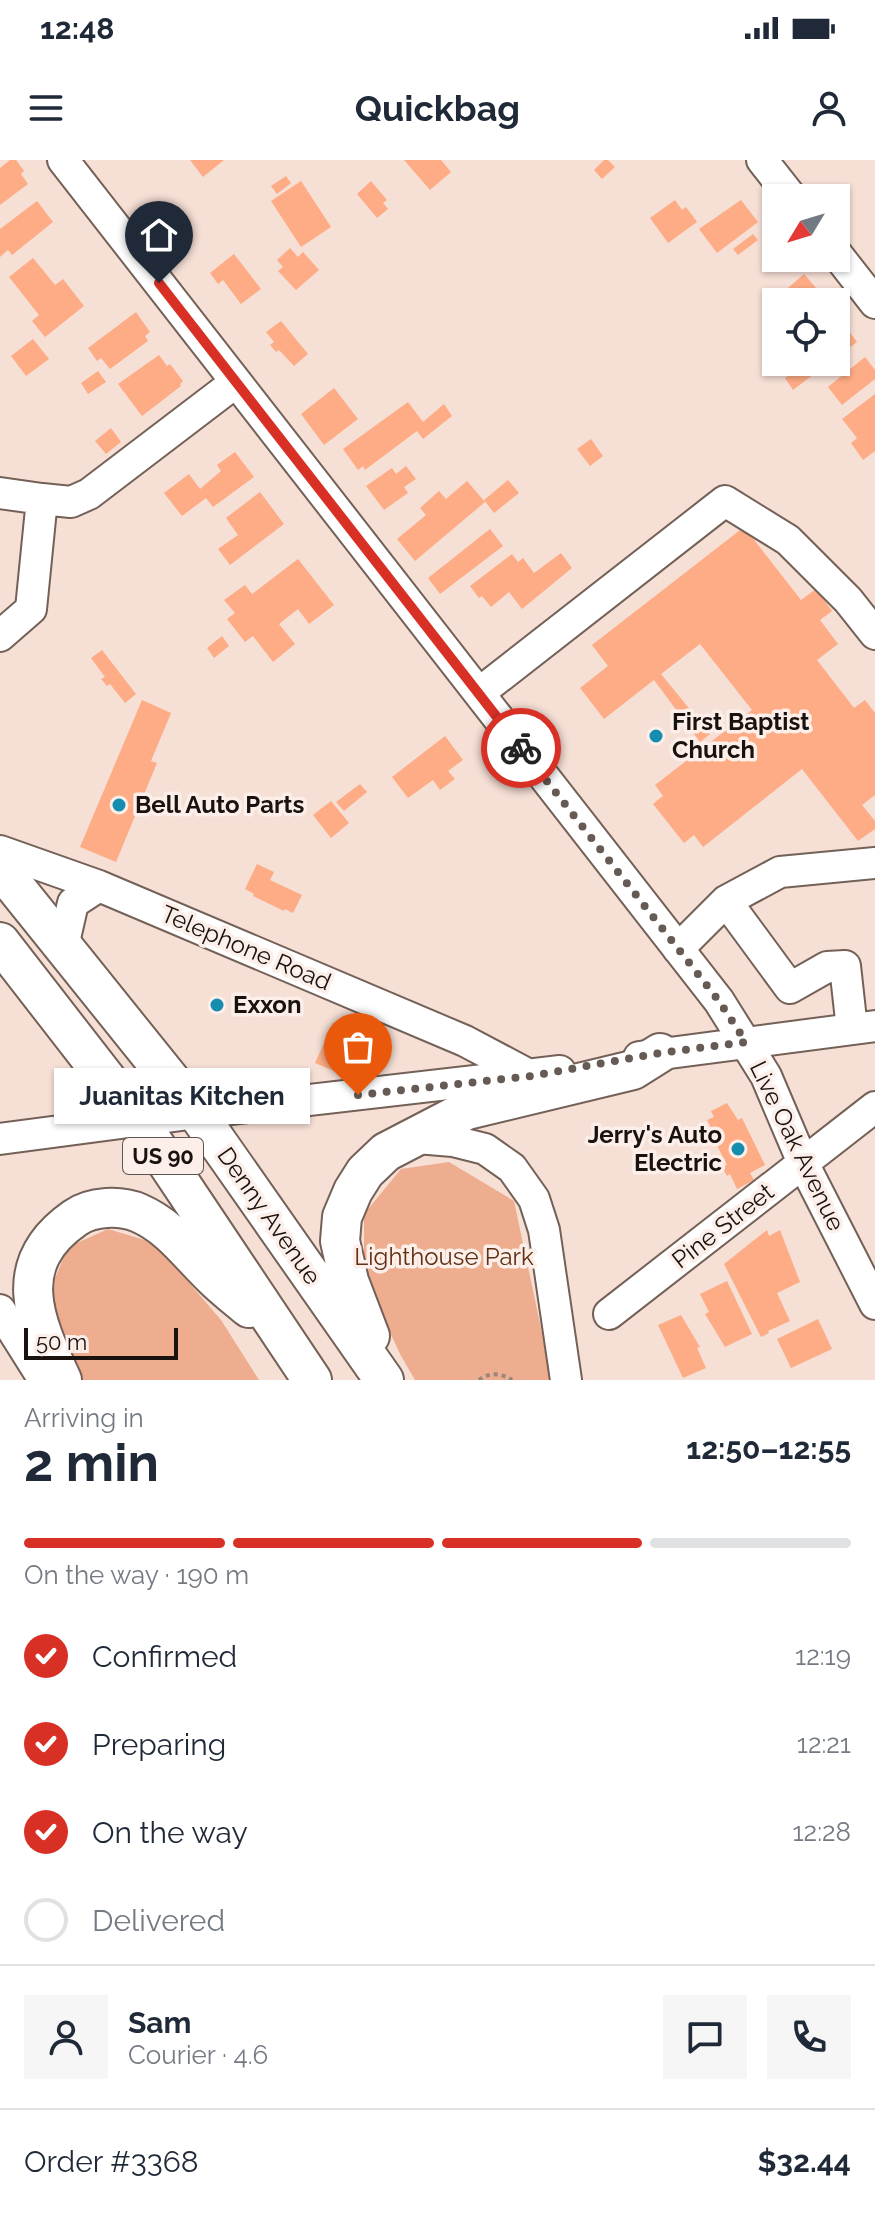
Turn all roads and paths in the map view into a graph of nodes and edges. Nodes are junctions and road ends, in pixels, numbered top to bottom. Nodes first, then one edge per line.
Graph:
1 (63, 160) edge
2 (762, 160) edge
3 (781, 184) edge
4 (850, 271) edge
5 (875, 303) edge
6 (236, 382) junction
7 (0, 493) edge
8 (42, 499) junction
9 (875, 634) edge
10 (0, 636) edge
11 (479, 693) junction
12 (0, 851) edge
13 (875, 863) edge
14 (0, 868) edge
15 (99, 886) junction
16 (726, 901) junction
17 (0, 942) edge
18 (63, 947) junction
19 (678, 949) junction
20 (861, 984) edge
21 (864, 1028) edge
22 (746, 1042) junction
23 (660, 1053) junction
24 (531, 1076) junction
25 (875, 1107) edge
26 (197, 1113) junction
27 (139, 1121) junction
28 (417, 1138) junction
29 (0, 1139) edge
30 (803, 1163) junction
31 (875, 1304) edge
32 (0, 1310) edge
33 (609, 1314) dead end
34 (286, 1340) junction
35 (44, 1380) edge
36 (62, 1380) edge
37 (312, 1380) edge
38 (385, 1380) edge
39 (479, 1380) edge
40 (512, 1380) edge
41 (566, 1380) edge

1 - 6 street, Live Oak Avenue
2 - 3 street
4 - 5 street
6 - 8 street
6 - 11 street, Live Oak Avenue
7 - 8 street
8 - 10 street
9 - 11 street
11 - 19 street, Live Oak Avenue
12 - 15 street, Telephone Road
13 - 16 street
14 - 18 main road, Denny Avenue / US 90
15 - 18 street
15 - 24 street, Telephone Road
16 - 19 street
16 - 20 street
17 - 27 main road, US 90
18 - 26 main road, Denny Avenue / US 90
19 - 22 street, Live Oak Avenue
20 - 21 street
21 - 22 street
22 - 23 street
22 - 30 street, Live Oak Avenue
23 - 24 street
23 - 28 main road
24 - 26 street
25 - 30 street, Pine Street
26 - 27 street
26 - 38 main road, Denny Avenue / US 90
27 - 29 street
27 - 34 main road, US 90
28 - 38 main road
28 - 41 street
30 - 31 street, Live Oak Avenue
30 - 33 street, Pine Street
32 - 35 street
34 - 36 main road
34 - 37 main road, US 90
39 - 40 path

